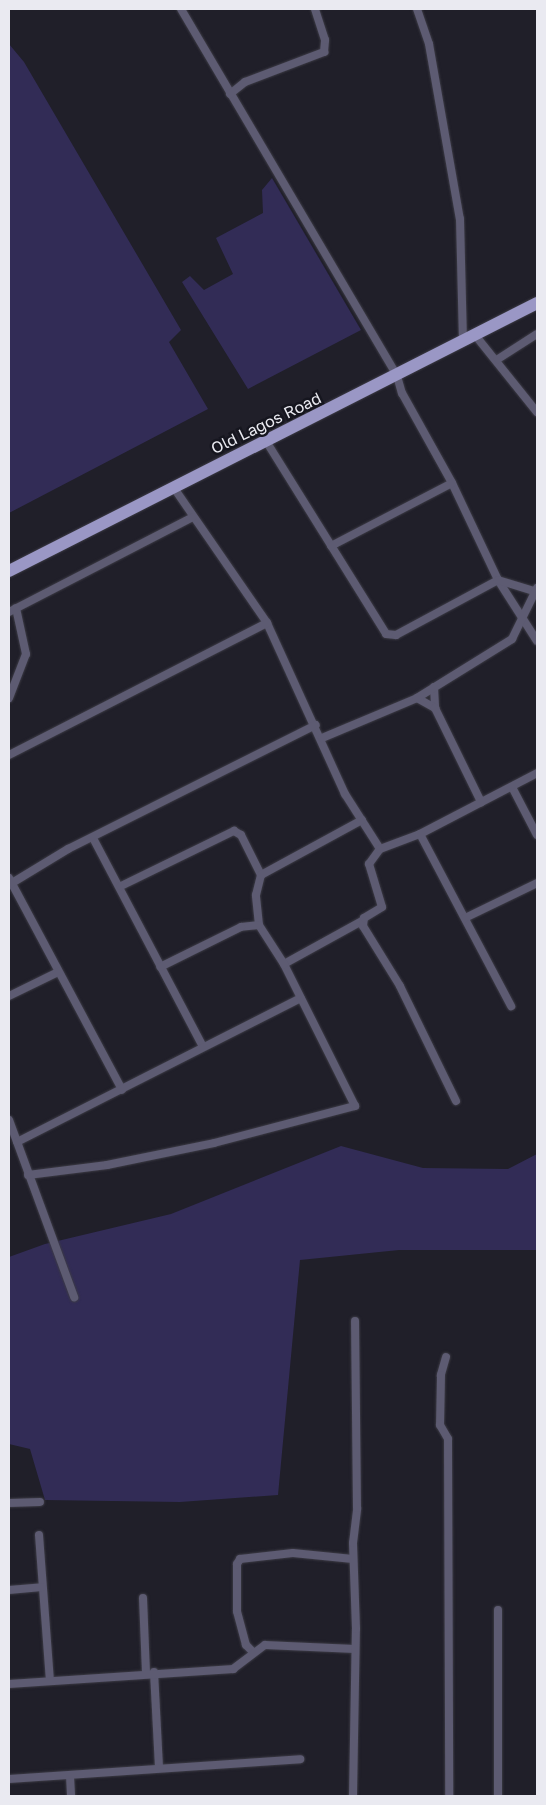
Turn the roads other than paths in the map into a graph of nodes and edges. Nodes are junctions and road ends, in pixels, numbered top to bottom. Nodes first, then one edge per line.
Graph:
1 (181, 9) edge
2 (315, 9) edge
3 (417, 9) edge
4 (230, 94) junction
5 (537, 303) edge
6 (537, 334) edge
7 (469, 338) junction
8 (498, 359) junction
9 (397, 376) junction
10 (537, 412) edge
11 (266, 441) junction
12 (452, 483) junction
13 (174, 488) junction
14 (193, 517) junction
15 (331, 546) junction
16 (9, 571) edge
17 (498, 580) junction
18 (535, 589) edge
19 (16, 608) junction
20 (9, 612) edge
21 (522, 620) junction
22 (267, 623) junction
23 (537, 641) edge
24 (434, 687) junction
25 (9, 698) edge
26 (417, 698) junction
27 (435, 708) junction
28 (316, 725) junction
29 (322, 738) junction
30 (9, 755) edge
31 (537, 773) edge
32 (512, 787) junction
33 (482, 802) junction
34 (362, 820) junction
35 (420, 834) junction
36 (537, 835) edge
37 (93, 838) junction
38 (380, 849) junction
39 (261, 875) junction
40 (10, 881) edge
41 (537, 883) edge
42 (121, 886) junction
43 (465, 918) junction
44 (362, 921) junction
45 (258, 924) junction
46 (284, 964) junction
47 (160, 967) junction
48 (58, 972) junction
49 (9, 996) edge
50 (301, 998) junction
51 (511, 1006) dead end
52 (203, 1047) junction
53 (122, 1090) junction
54 (456, 1101) dead end
55 (9, 1120) edge
56 (18, 1142) junction
57 (28, 1175) junction
58 (74, 1297) dead end
59 (355, 1321) dead end
60 (446, 1357) dead end
61 (40, 1502) dead end
62 (9, 1503) edge
63 (39, 1535) dead end
64 (353, 1559) junction
65 (42, 1587) junction
66 (9, 1590) edge
67 (143, 1598) dead end
68 (498, 1610) dead end
69 (355, 1649) junction
70 (253, 1652) junction
71 (150, 1673) junction
72 (50, 1681) junction
73 (9, 1684) edge
74 (300, 1760) dead end
75 (159, 1767) junction
76 (70, 1776) junction
77 (9, 1779) edge
78 (71, 1796) edge
79 (353, 1796) edge
80 (448, 1796) edge
81 (498, 1796) edge

1 - 4 street
2 - 4 street
3 - 7 street
4 - 9 street
5 - 7 main road, Old Lagos Road
6 - 8 street
7 - 8 street
7 - 9 main road, Old Lagos Road
8 - 10 street
9 - 11 main road, Old Lagos Road
9 - 12 street
11 - 13 main road, Old Lagos Road
11 - 15 street
12 - 15 street
12 - 17 street
13 - 14 street
13 - 16 main road, Old Lagos Road
14 - 19 street
14 - 22 street
15 - 17 street
17 - 18 street
17 - 21 street
18 - 21 street
19 - 20 street
19 - 25 street
21 - 23 street
21 - 24 street
22 - 28 street
22 - 30 street
24 - 26 street
24 - 27 street
26 - 27 street
26 - 29 street
27 - 33 street
28 - 29 street
28 - 37 street
29 - 34 street
31 - 32 street
32 - 33 street
32 - 36 street
33 - 35 street
34 - 38 street
34 - 39 street
35 - 38 street
35 - 43 street
37 - 40 street
37 - 42 street
38 - 44 street
39 - 42 street
39 - 45 street
40 - 48 street
41 - 43 street
42 - 47 street
43 - 51 street
44 - 46 street
44 - 54 street
45 - 46 street
45 - 47 street
46 - 50 street
47 - 52 street
48 - 49 street
48 - 53 street
50 - 52 street
50 - 57 street
52 - 53 street
53 - 56 street
55 - 56 street
56 - 57 street
57 - 58 street
59 - 64 street
60 - 80 street
61 - 62 street
63 - 65 street
64 - 69 street
64 - 70 street
65 - 66 street
65 - 72 street
67 - 71 street
68 - 81 street
69 - 70 street
69 - 79 street
70 - 71 street
71 - 72 street
71 - 75 street
72 - 73 street
74 - 75 street
75 - 76 street
76 - 77 street
76 - 78 street

